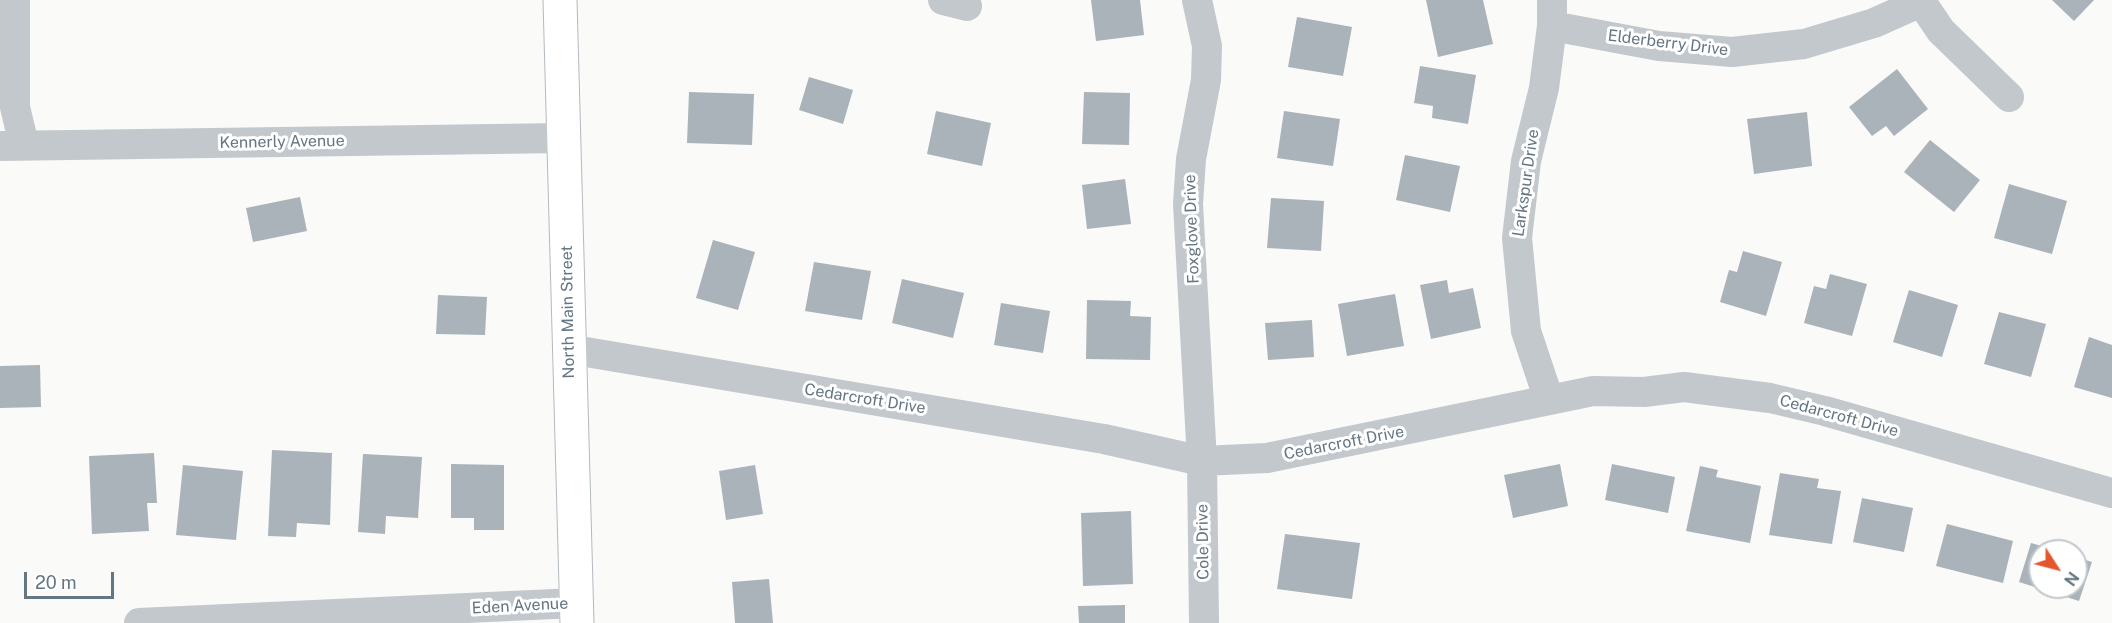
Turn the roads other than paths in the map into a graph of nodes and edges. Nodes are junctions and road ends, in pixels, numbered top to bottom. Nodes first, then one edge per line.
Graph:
1 (15, 0) edge
2 (560, 0) edge
3 (1197, 0) edge
4 (1921, 1) edge
5 (1552, 13) edge
6 (2009, 97) dead end
7 (564, 138) junction
8 (12, 146) edge
9 (568, 349) junction
10 (1549, 400) junction
11 (1202, 461) junction
12 (2112, 493) edge
13 (577, 613) edge
14 (139, 623) edge
15 (1204, 623) edge

1 - 8 street
2 - 7 main road, North Main Street
3 - 11 street, Foxglove Drive
4 - 5 street, Elderberry Drive
4 - 6 street
5 - 10 street, Larkspur Drive
7 - 8 street, Kennerly Avenue
7 - 9 main road, North Main Street
9 - 11 street, Cedarcroft Drive
9 - 13 main road, North Main Street
10 - 11 street, Cedarcroft Drive
10 - 12 street, Cedarcroft Drive
11 - 15 street, Cole Drive
13 - 14 street, Eden Avenue

